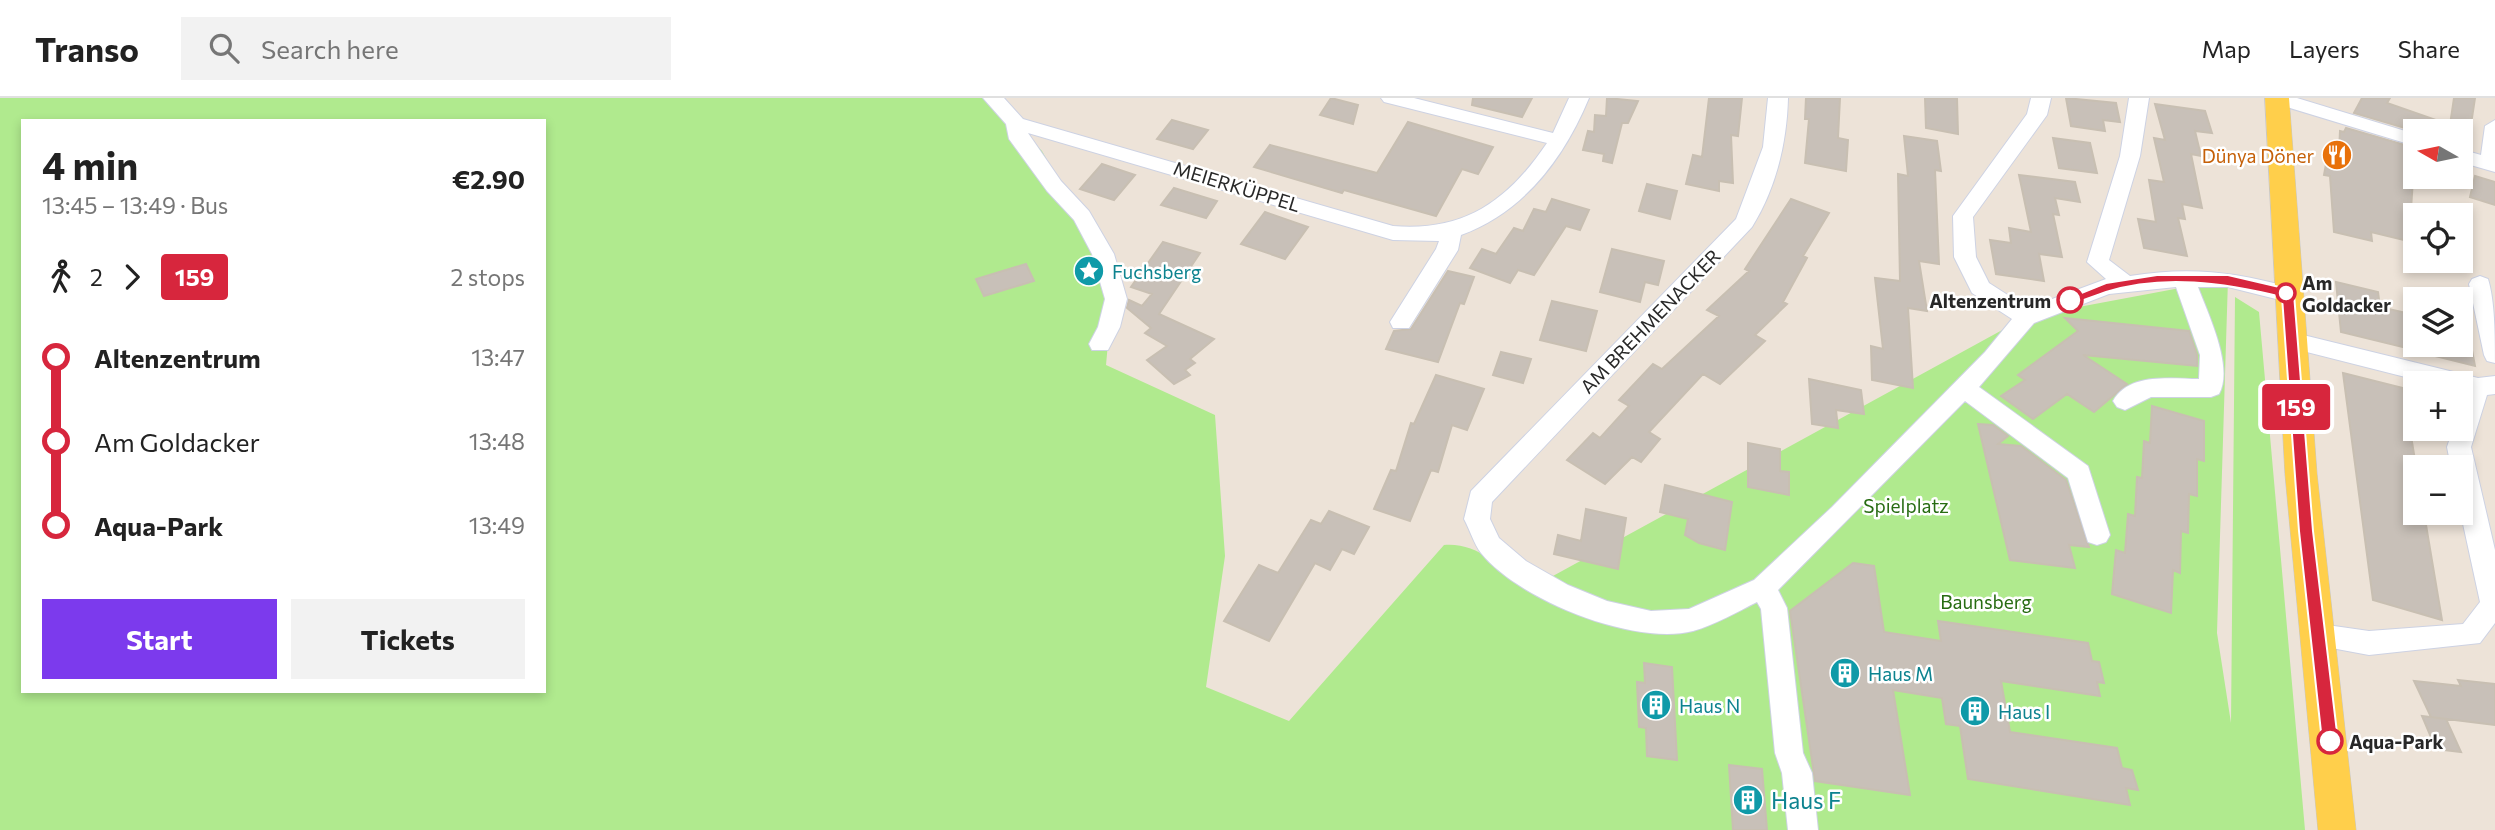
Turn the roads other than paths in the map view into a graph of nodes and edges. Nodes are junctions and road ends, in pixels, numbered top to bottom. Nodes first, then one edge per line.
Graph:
1 (993, 98) edge
2 (1391, 98) edge
3 (1579, 98) edge
4 (1778, 98) edge
5 (2041, 98) edge
6 (2139, 98) edge
7 (2277, 98) edge
8 (1016, 123) junction
9 (2495, 127) edge
10 (2403, 136) edge
11 (1558, 140) junction
12 (2473, 159) edge
13 (2493, 165) edge
14 (1456, 230) junction
15 (2185, 280) junction
16 (2126, 284) junction
17 (2480, 284) dead end
18 (2288, 294) junction
19 (2026, 317) junction
20 (1401, 322) dead end
21 (2291, 340) junction
22 (1100, 344) dead end
23 (2495, 355) edge
24 (2487, 386) edge
25 (1962, 387) junction
26 (2125, 401) dead end
27 (2097, 535) dead end
28 (1763, 588) junction
29 (2495, 603) edge
30 (2320, 636) junction
31 (1803, 830) edge
32 (2337, 830) edge

1 - 8 street
2 - 11 street
3 - 11 street
4 - 28 street, AM BREHMENACKER
5 - 19 street
6 - 16 street
7 - 10 street
7 - 18 main road
8 - 14 street, MEIERKÜPPEL
8 - 22 street
9 - 13 street
11 - 14 street
12 - 13 street
14 - 20 street
15 - 16 street
15 - 18 street
15 - 26 street
16 - 19 street
17 - 23 street
18 - 21 main road
19 - 25 street
21 - 24 street
21 - 30 main road
24 - 29 street
25 - 27 street
25 - 28 street
28 - 31 street
29 - 30 street
30 - 32 main road

